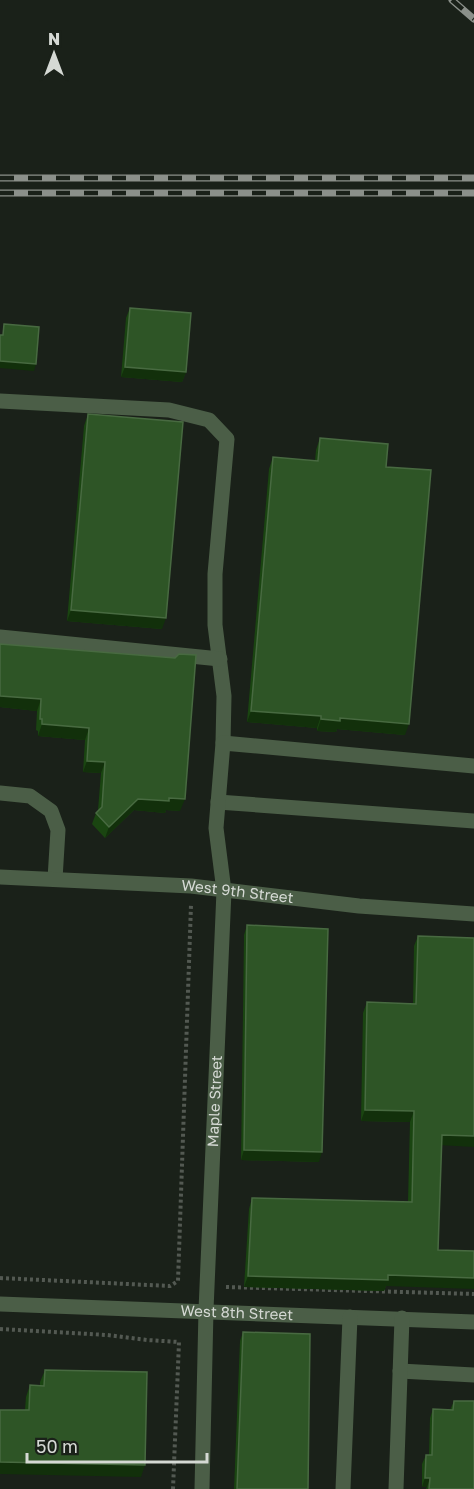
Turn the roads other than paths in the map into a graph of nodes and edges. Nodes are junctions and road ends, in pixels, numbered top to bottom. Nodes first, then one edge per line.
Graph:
1 (0, 401) edge
2 (0, 637) edge
3 (220, 659) junction
4 (223, 743) junction
5 (474, 766) edge
6 (0, 793) edge
7 (218, 802) junction
8 (474, 821) edge
9 (0, 877) edge
10 (55, 879) junction
11 (224, 891) junction
12 (474, 914) edge
13 (0, 1304) edge
14 (206, 1310) junction
15 (350, 1317) junction
16 (402, 1318) junction
17 (474, 1322) edge
18 (399, 1371) junction
19 (474, 1375) edge
20 (202, 1489) edge
21 (344, 1489) edge
22 (396, 1489) edge

1 - 3 street, Maple Street
2 - 3 street
3 - 4 street, Maple Street
4 - 5 street
4 - 7 street, Maple Street
6 - 10 street
7 - 8 street
7 - 11 street, Maple Street
9 - 10 street, West 9th Street
10 - 11 street, West 9th Street
11 - 12 street, West 9th Street
11 - 14 street, Maple Street
13 - 14 street, West 8th Street
14 - 15 street, West 8th Street
14 - 20 street, Maple Street
15 - 16 street, West 8th Street
15 - 21 street
16 - 17 street, West 8th Street
16 - 18 street
18 - 19 street
18 - 22 street

